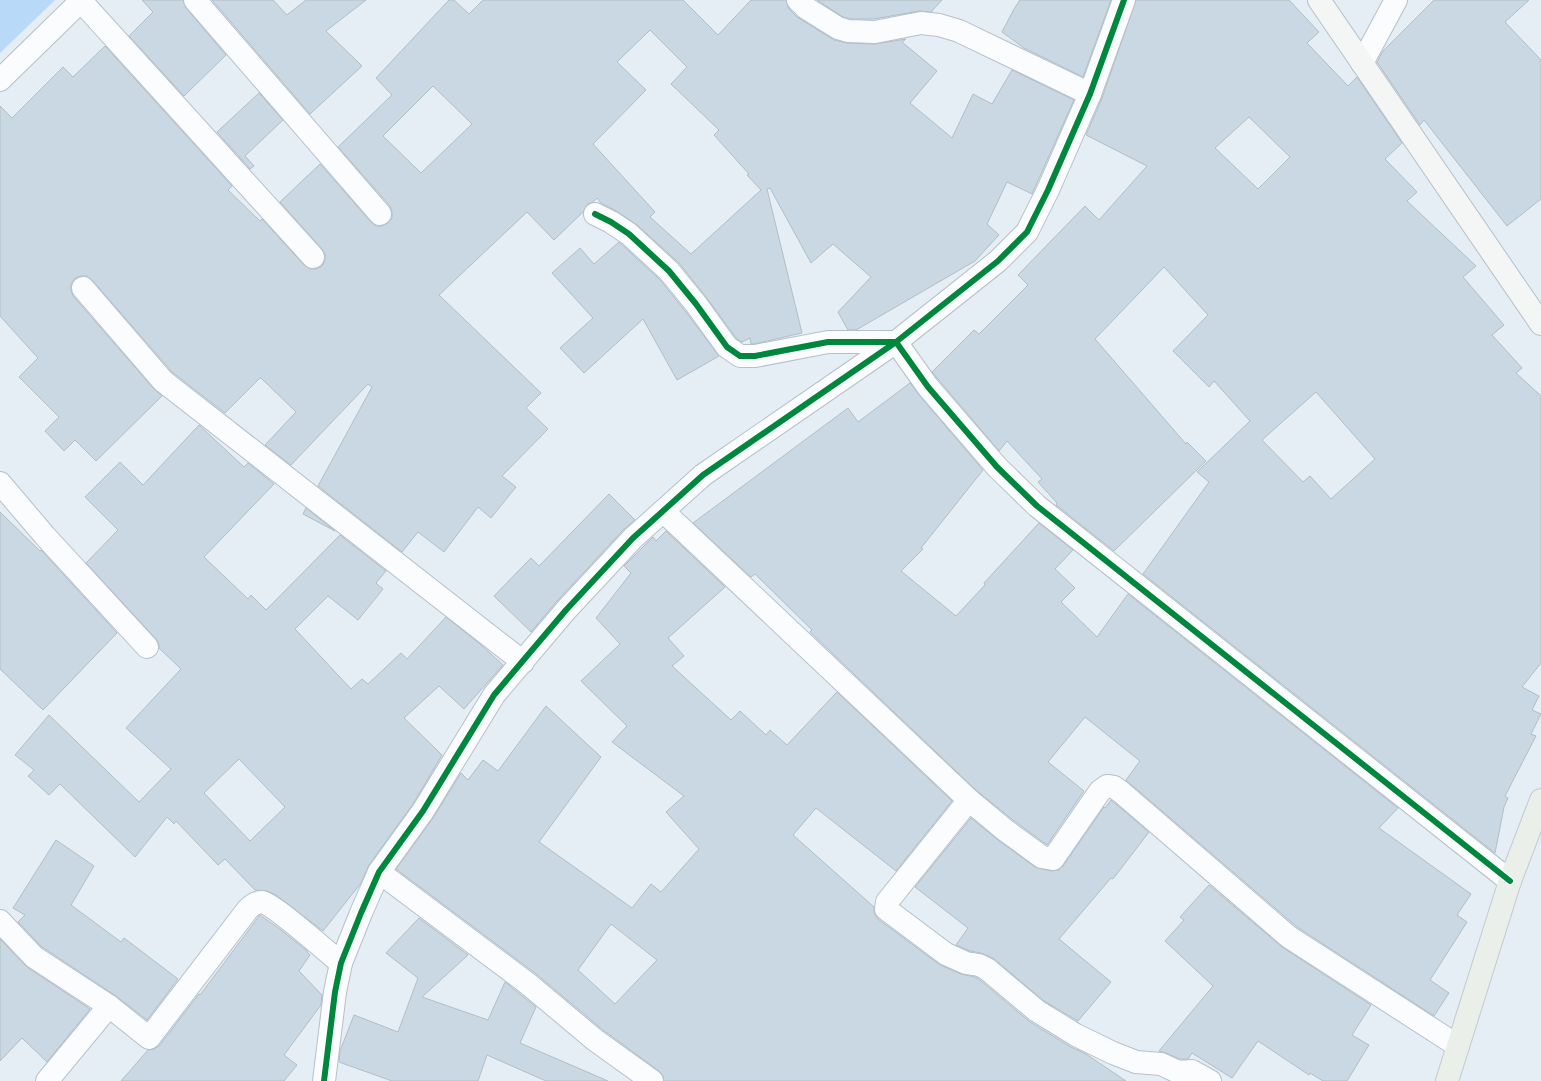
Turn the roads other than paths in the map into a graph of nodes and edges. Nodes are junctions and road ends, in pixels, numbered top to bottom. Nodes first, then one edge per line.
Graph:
1 (82, 0) edge
2 (195, 0) edge
3 (798, 0) edge
4 (1124, 0) edge
5 (1319, 0) edge
6 (1396, 0) edge
7 (1362, 63) junction
8 (0, 80) edge
9 (1090, 94) junction
10 (380, 214) dead end
11 (595, 214) dead end
12 (313, 256) dead end
13 (83, 288) dead end
14 (1541, 324) edge
15 (896, 342) junction
16 (0, 483) edge
17 (663, 511) junction
18 (147, 647) dead end
19 (523, 662) junction
20 (970, 800) junction
21 (1541, 800) edge
22 (379, 872) junction
23 (1510, 881) junction
24 (0, 921) edge
25 (341, 963) junction
26 (109, 1006) junction
27 (1458, 1046) junction
28 (47, 1081) edge
29 (324, 1081) edge
30 (652, 1081) edge
31 (1210, 1081) edge
32 (1447, 1081) edge

1 - 8 street
1 - 12 street
2 - 10 street
3 - 9 street
4 - 9 street
5 - 7 main road
6 - 7 street
7 - 14 main road
9 - 15 street
11 - 15 street
13 - 19 street
15 - 17 street
15 - 23 street
16 - 18 street
17 - 19 street
17 - 20 street
19 - 22 street
20 - 27 street
20 - 31 street
21 - 23 main road
22 - 25 street
22 - 30 street
23 - 27 main road
24 - 26 street
25 - 26 street
25 - 29 street
26 - 28 street
27 - 32 main road

